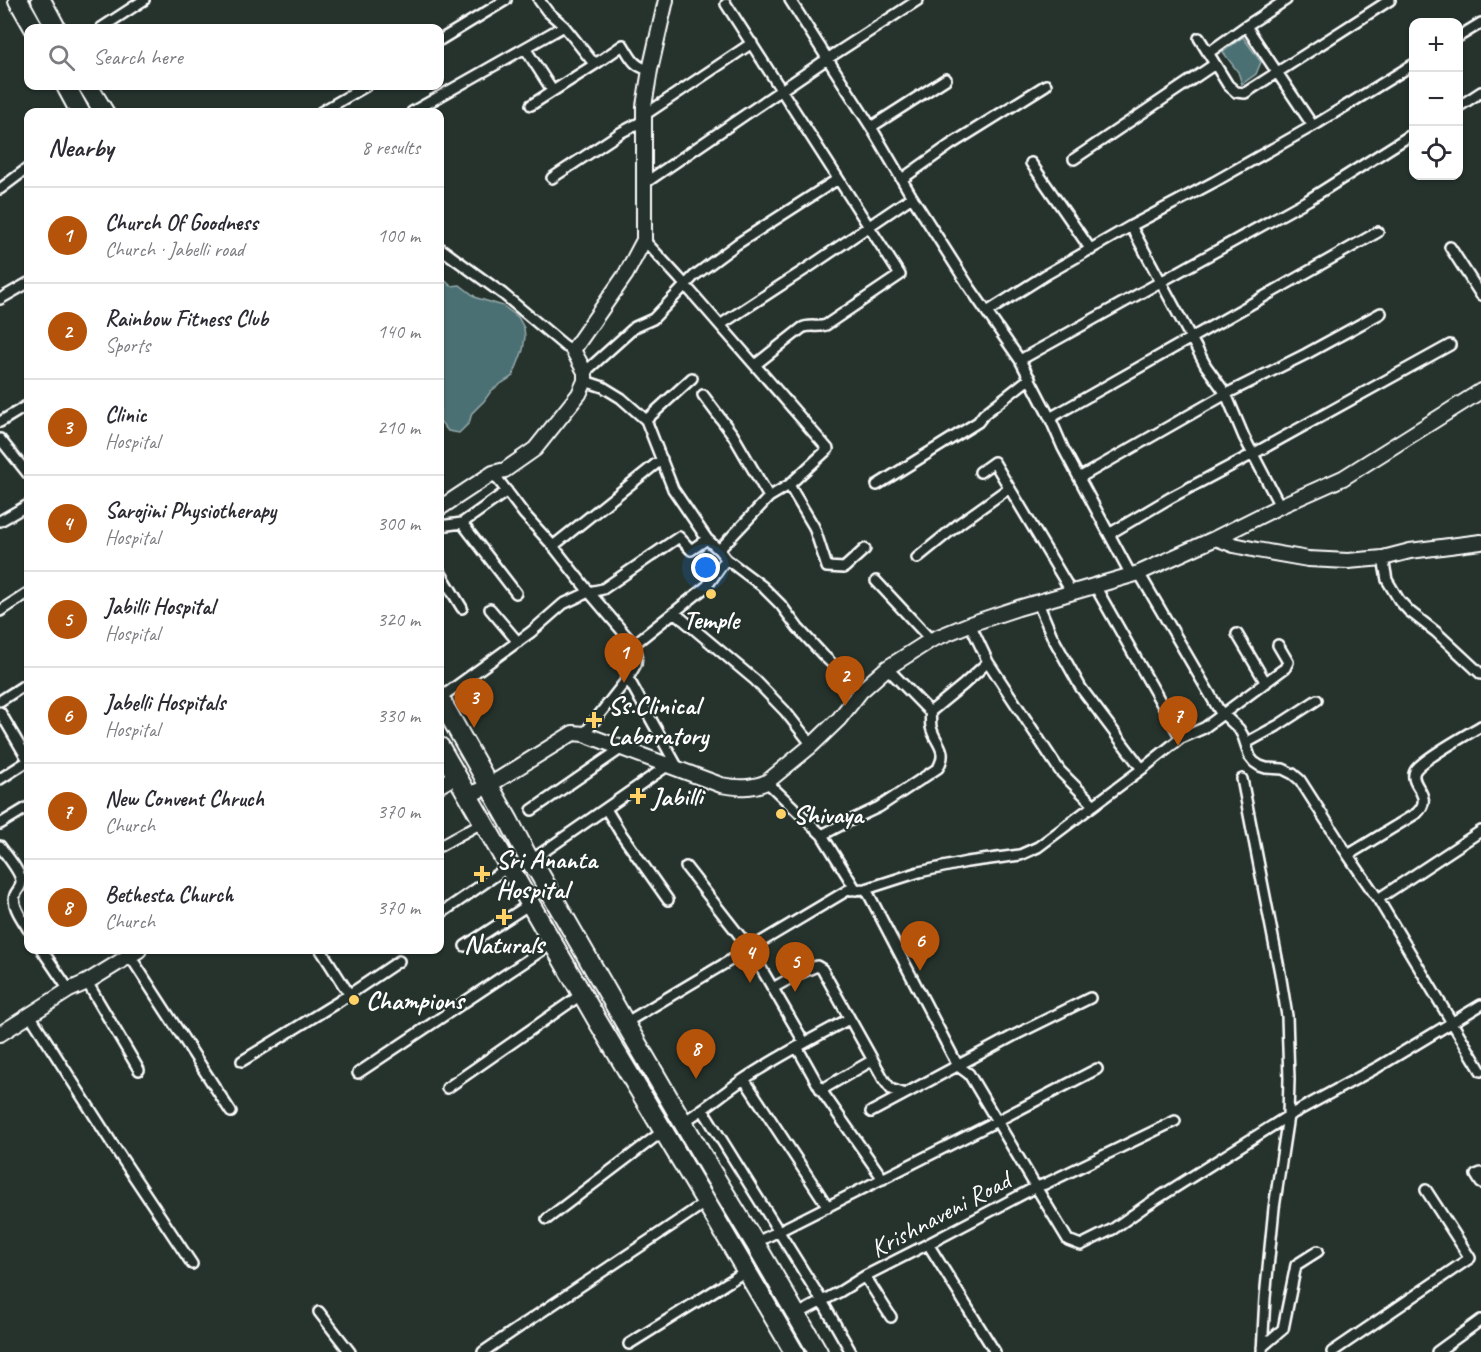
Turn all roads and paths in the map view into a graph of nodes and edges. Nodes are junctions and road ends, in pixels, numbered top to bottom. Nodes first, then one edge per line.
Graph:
1 (18, 0) edge
2 (41, 0) edge
3 (144, 0) edge
4 (506, 0) edge
5 (539, 0) edge
6 (666, 0) edge
7 (790, 0) edge
8 (918, 0) edge
9 (1286, 0) edge
10 (1390, 0) edge
11 (726, 4) dead end
12 (1481, 23) edge
13 (32, 24) edge
14 (54, 24) edge
15 (107, 24) edge
16 (564, 26) junction
17 (1246, 26) junction
18 (1463, 34) edge
19 (444, 38) edge
20 (1198, 38) dead end
21 (752, 43) junction
22 (525, 48) junction
23 (1208, 54) junction
24 (827, 59) junction
25 (597, 63) junction
26 (1215, 64) junction
27 (1409, 66) edge
28 (650, 70) junction
29 (1276, 73) junction
30 (946, 79) dead end
31 (1046, 85) dead end
32 (68, 90) edge
33 (90, 90) edge
34 (359, 90) edge
35 (552, 90) junction
36 (782, 90) junction
37 (1481, 92) edge
38 (1463, 104) edge
39 (531, 105) dead end
40 (78, 108) edge
41 (102, 108) edge
42 (328, 108) edge
43 (419, 108) edge
44 (643, 118) junction
45 (1313, 126) junction
46 (871, 127) junction
47 (1409, 136) edge
48 (1074, 159) dead end
49 (1031, 163) dead end
50 (24, 171) edge
51 (552, 178) dead end
52 (838, 179) junction
53 (902, 179) junction
54 (645, 183) junction
55 (0, 189) edge
56 (912, 197) junction
57 (869, 226) junction
58 (1131, 226) junction
59 (1378, 232) dead end
60 (644, 240) junction
61 (1450, 247) dead end
62 (1091, 250) junction
63 (444, 251) edge
64 (1161, 282) junction
65 (685, 284) junction
66 (24, 285) edge
67 (1481, 295) edge
68 (0, 299) edge
69 (987, 312) junction
70 (1381, 313) dead end
71 (720, 325) junction
72 (1191, 338) junction
73 (1450, 345) dead end
74 (573, 350) junction
75 (1020, 360) junction
76 (754, 365) junction
77 (585, 377) junction
78 (692, 378) dead end
79 (1030, 378) junction
80 (1481, 391) edge
81 (1226, 394) junction
82 (703, 395) dead end
83 (24, 407) edge
84 (1050, 418) junction
85 (646, 420) junction
86 (0, 422) edge
87 (0, 439) edge
88 (1253, 454) junction
89 (662, 459) junction
90 (24, 469) edge
91 (980, 472) dead end
92 (493, 473) junction
93 (1079, 478) junction
94 (789, 484) junction
95 (877, 485) dead end
96 (1009, 488) junction
97 (507, 491) junction
98 (769, 497) junction
99 (444, 505) edge
100 (1280, 506) junction
101 (24, 507) edge
102 (0, 521) edge
103 (462, 523) junction
104 (444, 525) edge
105 (1109, 534) junction
106 (1216, 538) junction
107 (707, 539) junction
108 (1481, 542) edge
109 (553, 546) junction
110 (865, 549) dead end
111 (719, 550) junction
112 (917, 558) dead end
113 (1383, 558) junction
114 (726, 559) junction
115 (1135, 574) junction
116 (444, 579) edge
117 (876, 581) dead end
118 (1095, 586) junction
119 (589, 592) junction
120 (516, 593) dead end
121 (1072, 593) junction
122 (24, 596) edge
123 (1038, 603) junction
124 (462, 608) dead end
125 (490, 609) dead end
126 (0, 611) edge
127 (675, 613) junction
128 (970, 624) junction
129 (1237, 634) dead end
130 (931, 640) junction
131 (518, 642) junction
132 (633, 645) junction
133 (1278, 645) dead end
134 (988, 662) junction
135 (887, 668) junction
136 (1481, 674) edge
137 (628, 678) junction
138 (1266, 682) junction
139 (24, 686) edge
140 (861, 691) junction
141 (444, 695) edge
142 (1317, 700) dead end
143 (0, 701) edge
144 (444, 705) edge
145 (0, 712) edge
146 (930, 712) junction
147 (1223, 713) junction
148 (1481, 726) edge
149 (584, 734) junction
150 (1181, 738) junction
151 (1246, 743) junction
152 (812, 745) junction
153 (622, 748) junction
154 (24, 753) edge
155 (444, 754) edge
156 (24, 763) edge
157 (673, 768) junction
158 (1142, 770) junction
159 (456, 776) junction
160 (0, 778) edge
161 (1242, 779) dead end
162 (767, 782) junction
163 (444, 783) edge
164 (488, 786) junction
165 (468, 796) junction
166 (1094, 805) junction
167 (24, 809) edge
168 (606, 809) junction
169 (532, 810) dead end
170 (483, 822) junction
171 (0, 824) edge
172 (1481, 831) edge
173 (822, 836) junction
174 (444, 844) edge
175 (0, 846) edge
176 (1348, 855) junction
177 (530, 861) junction
178 (509, 867) junction
179 (686, 867) dead end
180 (861, 889) junction
181 (1378, 899) junction
182 (668, 900) dead end
183 (530, 904) junction
184 (444, 911) edge
185 (24, 922) edge
186 (553, 943) junction
187 (465, 946) dead end
188 (750, 949) junction
189 (45, 954) edge
190 (131, 954) edge
191 (135, 954) edge
192 (324, 954) edge
193 (399, 961) dead end
194 (87, 982) junction
195 (773, 988) junction
196 (69, 990) junction
197 (349, 994) junction
198 (582, 994) junction
199 (1090, 998) dead end
200 (1481, 1005) edge
201 (30, 1015) junction
202 (849, 1019) junction
203 (1453, 1022) junction
204 (625, 1023) junction
205 (0, 1034) edge
206 (801, 1045) junction
207 (873, 1060) junction
208 (242, 1061) dead end
209 (958, 1066) junction
210 (1097, 1069) dead end
211 (139, 1070) dead end
212 (1481, 1071) edge
213 (358, 1073) dead end
214 (744, 1079) junction
215 (447, 1088) dead end
216 (821, 1090) junction
217 (905, 1094) junction
218 (703, 1110) junction
219 (231, 1112) dead end
220 (872, 1112) dead end
221 (1288, 1116) junction
222 (997, 1121) junction
223 (1175, 1121) dead end
224 (683, 1122) junction
225 (663, 1131) junction
226 (1481, 1173) edge
227 (883, 1179) junction
228 (1481, 1183) edge
229 (1036, 1187) junction
230 (1426, 1190) dead end
231 (706, 1202) junction
232 (828, 1207) junction
233 (547, 1219) dead end
234 (779, 1232) junction
235 (755, 1243) junction
236 (928, 1244) junction
237 (1318, 1251) dead end
238 (192, 1264) dead end
239 (746, 1271) junction
240 (865, 1276) junction
241 (822, 1301) junction
242 (319, 1312) dead end
243 (796, 1315) junction
244 (891, 1317) dead end
245 (1481, 1320) edge
246 (629, 1344) dead end
247 (1262, 1349) edge
248 (791, 1351) edge
249 (350, 1352) edge
250 (483, 1352) edge
251 (818, 1352) edge
252 (850, 1352) edge
253 (994, 1352) edge
254 (1332, 1352) edge
255 (1437, 1352) edge

1 - 13 highway
2 - 14 highway
3 - 15 street
4 - 19 street
5 - 16 street
6 - 28 main road
7 - 24 street
8 - 24 street
9 - 17 street
10 - 29 street
11 - 21 street
12 - 18 street
16 - 22 street
16 - 25 street
17 - 23 street
17 - 29 street
20 - 23 street
21 - 36 street
21 - 44 street
22 - 35 street
22 - 43 street
23 - 26 street
24 - 36 street
24 - 46 street
25 - 28 street
25 - 35 street
26 - 29 street
26 - 48 street
27 - 45 street
28 - 44 main road
29 - 45 street
30 - 46 street
31 - 53 street
32 - 40 highway
33 - 41 highway
34 - 42 street
35 - 39 street
36 - 52 street
36 - 54 street
37 - 38 street
44 - 51 street
44 - 54 main road
45 - 58 street
46 - 53 street
47 - 64 street
49 - 62 street
50 - 55 street
52 - 57 street
52 - 65 street
53 - 56 street
54 - 60 main road
56 - 57 street
56 - 69 street
57 - 71 street
57 - 76 street
58 - 62 street
58 - 64 street
59 - 72 street
60 - 65 street
60 - 74 main road
61 - 67 street
62 - 69 street
63 - 74 street
64 - 72 street
64 - 75 street
65 - 71 street
65 - 77 street
66 - 68 street
69 - 75 street
70 - 81 street
71 - 76 street
72 - 81 street
72 - 84 street
73 - 88 street
74 - 77 main road
75 - 79 street
76 - 94 street
77 - 85 street
77 - 92 main road
78 - 85 street
79 - 84 street
79 - 95 street
80 - 100 main road
81 - 88 street
81 - 93 street
82 - 98 street
83 - 86 street
84 - 93 street
85 - 89 street
87 - 90 street
88 - 100 street
88 - 105 street
89 - 107 street
89 - 109 street
91 - 96 street
92 - 97 street
92 - 99 main road
93 - 105 street
94 - 98 street
94 - 110 street
96 - 112 street
96 - 121 street
97 - 103 street
97 - 109 street
98 - 111 street
100 - 106 main road
101 - 102 street
103 - 104 street
103 - 120 street
105 - 115 street
106 - 113 main road
106 - 115 main road
107 - 111 street
107 - 119 street
108 - 113 main road
109 - 119 street
111 - 114 street
113 - 136 street
114 - 127 street
114 - 140 street
115 - 118 main road
115 - 147 street
116 - 124 street
117 - 130 street
118 - 121 main road
118 - 150 street
119 - 131 street
119 - 132 street
121 - 123 main road
122 - 126 street
123 - 128 main road
123 - 158 street
125 - 131 street
127 - 132 street
127 - 152 street
128 - 130 main road
128 - 134 street
129 - 138 street
130 - 135 main road
131 - 141 street
132 - 137 street
133 - 138 street
134 - 146 street
134 - 166 street
135 - 140 main road
135 - 146 street
137 - 149 street
137 - 157 street
138 - 147 street
139 - 143 street
140 - 152 main road
142 - 151 street
144 - 164 highway
145 - 154 street
146 - 173 street
147 - 150 street
147 - 151 street
148 - 176 street
149 - 153 main road
149 - 164 main road
150 - 158 street
151 - 176 street
152 - 162 main road
153 - 157 main road
153 - 169 street
155 - 159 highway
156 - 160 street
157 - 162 main road
157 - 168 street
158 - 166 street
159 - 163 main road
159 - 165 highway
161 - 221 street
162 - 173 street, Krishnaveni Road
164 - 165 main road
164 - 177 highway
165 - 170 highway
166 - 180 street
167 - 171 street
168 - 177 street
168 - 182 street
170 - 174 street
170 - 178 highway
172 - 181 street
173 - 180 street, Krishnaveni Road
175 - 185 street
176 - 181 street
177 - 178 street
177 - 204 highway
178 - 183 highway
178 - 184 street
179 - 188 street
180 - 188 street
180 - 209 street, Krishnaveni Road
181 - 203 street
183 - 186 highway
183 - 187 street
186 - 198 highway
186 - 213 street
188 - 195 street
188 - 204 street
189 - 196 street
190 - 194 main road
191 - 219 street
192 - 197 street
193 - 197 street
194 - 196 main road
194 - 211 street
195 - 202 street
195 - 206 street
196 - 201 main road
197 - 208 street
198 - 215 street
198 - 225 highway
199 - 209 street
200 - 203 street
201 - 205 main road
201 - 238 street
202 - 206 street
202 - 207 street
203 - 212 street
203 - 221 street
204 - 224 highway
206 - 214 street
206 - 216 street
207 - 216 street
207 - 217 street
209 - 217 street
209 - 222 street, Krishnaveni Road
210 - 222 street
214 - 218 street
214 - 232 street
216 - 227 street
217 - 220 street
218 - 224 street
218 - 234 street
221 - 229 street
221 - 247 street
222 - 227 street
222 - 229 street, Krishnaveni Road
223 - 229 street
224 - 235 highway
225 - 231 highway
225 - 233 street
226 - 228 street
227 - 232 street
229 - 236 street, Krishnaveni Road
230 - 254 street
231 - 239 highway
231 - 250 street
232 - 234 street
234 - 235 street
234 - 241 street
235 - 243 highway
236 - 240 street, Krishnaveni Road
236 - 253 street
237 - 247 street
239 - 246 street
239 - 248 highway
240 - 241 street, Krishnaveni Road
240 - 244 street
241 - 243 street, Krishnaveni Road
241 - 252 street
242 - 249 street
243 - 251 highway
245 - 255 street

